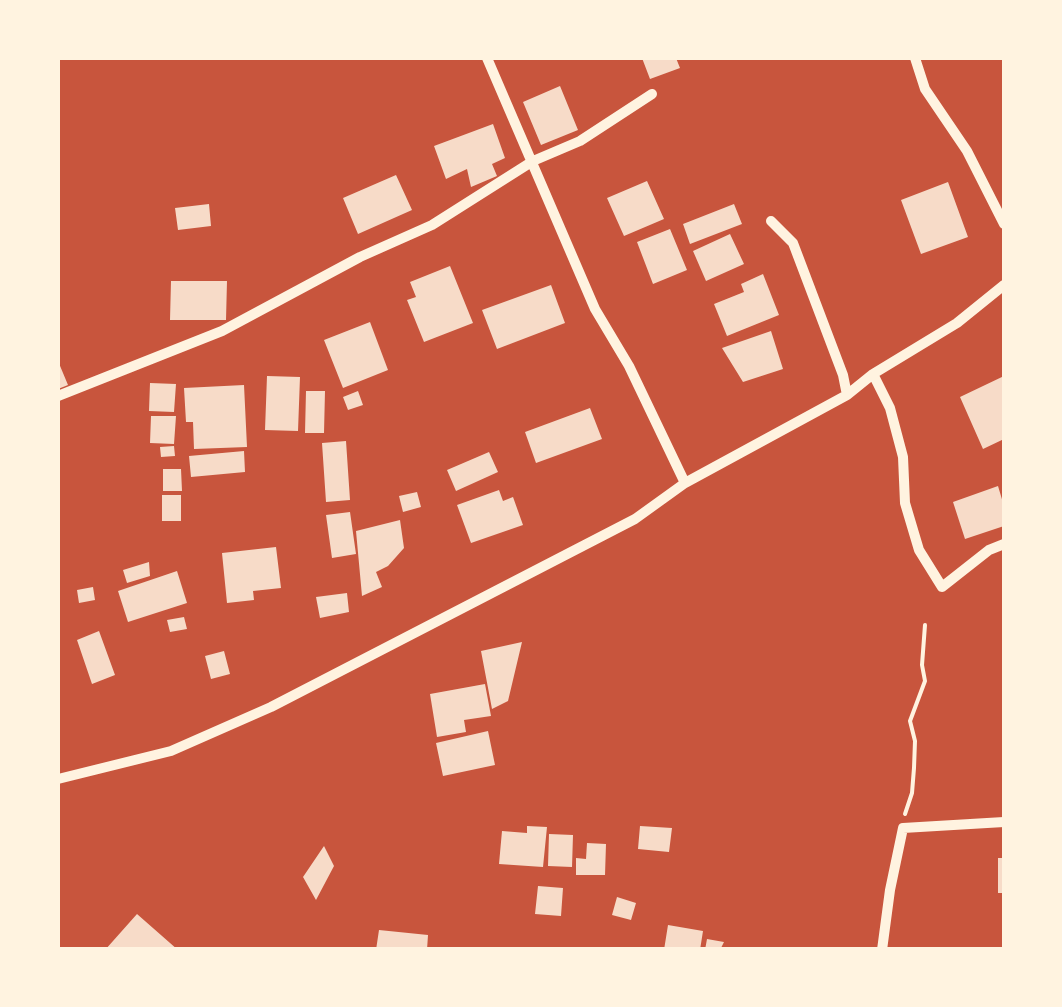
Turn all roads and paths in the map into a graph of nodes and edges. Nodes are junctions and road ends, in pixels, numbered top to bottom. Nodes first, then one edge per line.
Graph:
1 (487, 58) edge
2 (914, 58) edge
3 (652, 94) dead end
4 (533, 161) junction
5 (771, 221) dead end
6 (1004, 224) edge
7 (1004, 285) edge
8 (873, 374) junction
9 (847, 395) junction
10 (58, 396) edge
11 (685, 482) junction
12 (1004, 544) edge
13 (925, 624) dead end
14 (58, 779) edge
15 (1004, 822) edge
16 (904, 828) junction
17 (882, 950) edge

1 - 4 street
2 - 6 street
3 - 4 street
4 - 10 street
4 - 11 street
5 - 9 street
7 - 8 street
8 - 9 street
8 - 12 street
9 - 11 street
11 - 14 street
13 - 16 path
15 - 16 street
16 - 17 street

